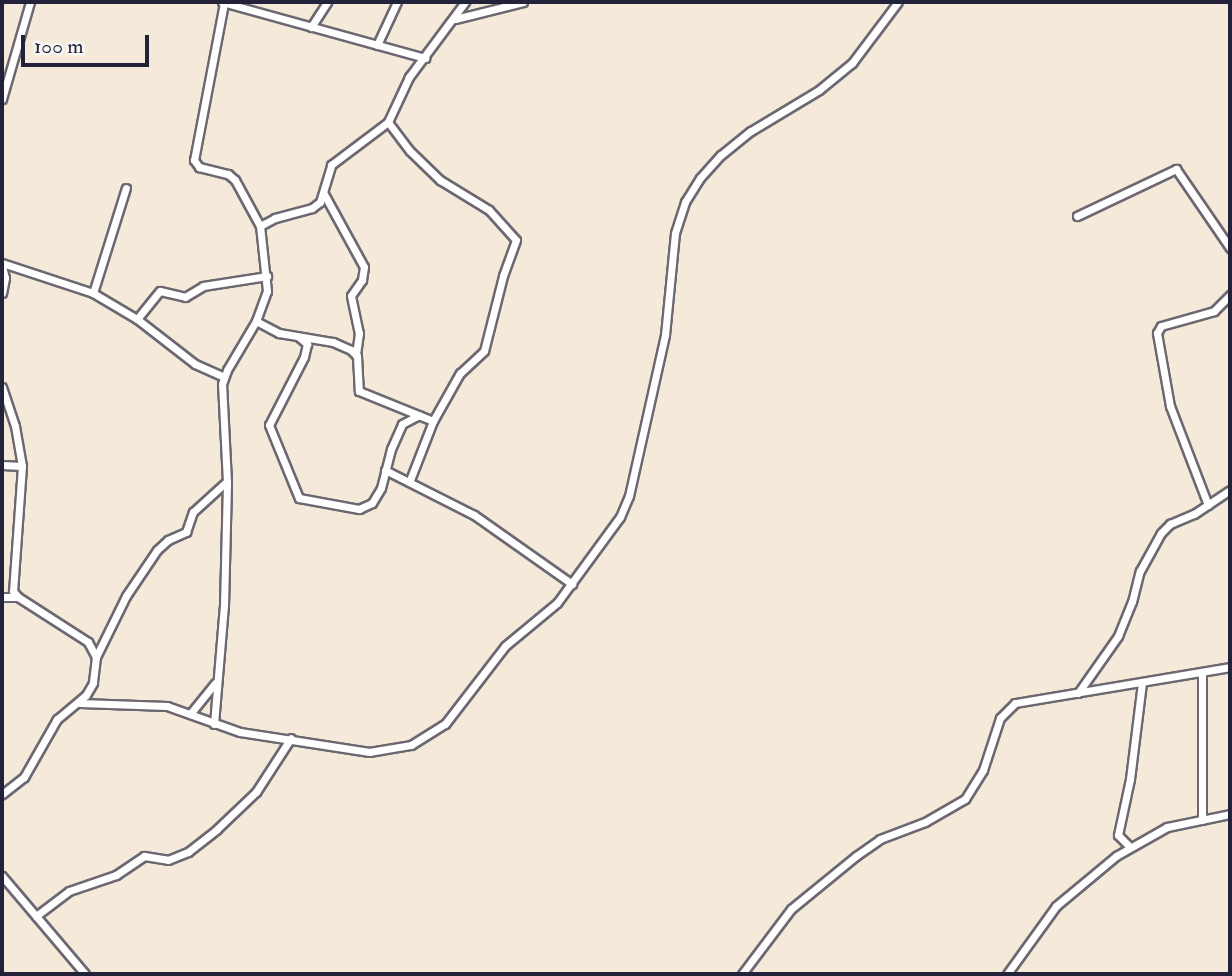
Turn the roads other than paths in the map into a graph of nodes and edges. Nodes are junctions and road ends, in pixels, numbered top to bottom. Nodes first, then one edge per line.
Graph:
1 (30, 2) edge
2 (223, 2) edge
3 (327, 2) edge
4 (397, 2) edge
5 (523, 2) edge
6 (898, 2) edge
7 (462, 3) edge
8 (455, 19) junction
9 (311, 27) junction
10 (377, 45) junction
11 (425, 58) junction
12 (2, 99) edge
13 (387, 122) junction
14 (126, 188) dead end
15 (324, 194) junction
16 (1077, 216) dead end
17 (260, 226) junction
18 (1230, 248) edge
19 (2, 265) edge
20 (267, 276) junction
21 (2, 293) edge
22 (93, 293) junction
23 (1230, 295) edge
24 (137, 320) junction
25 (256, 321) junction
26 (299, 337) junction
27 (356, 355) junction
28 (223, 377) junction
29 (2, 387) edge
30 (419, 415) junction
31 (433, 421) junction
32 (2, 465) edge
33 (22, 466) junction
34 (385, 470) junction
35 (410, 480) junction
36 (227, 482) junction
37 (1230, 490) edge
38 (1208, 505) junction
39 (572, 584) junction
40 (2, 597) edge
41 (18, 597) junction
42 (96, 657) junction
43 (1230, 667) edge
44 (1202, 673) junction
45 (216, 682) junction
46 (1142, 683) junction
47 (1077, 694) junction
48 (80, 703) junction
49 (190, 714) junction
50 (214, 724) junction
51 (291, 738) junction
52 (2, 794) edge
53 (1230, 814) edge
54 (1202, 820) junction
55 (1130, 847) junction
56 (2, 876) edge
57 (36, 916) junction
58 (85, 974) edge
59 (742, 974) edge
60 (1007, 974) edge

1 - 12 street
2 - 9 street
2 - 17 street
3 - 9 street
4 - 10 street
5 - 8 street
6 - 39 street
7 - 8 street
8 - 11 street
9 - 10 street
10 - 11 street
11 - 13 street
13 - 15 street
13 - 31 street
14 - 22 street
15 - 17 street
15 - 27 street
16 - 18 street
17 - 20 street
19 - 21 street
19 - 22 street
20 - 24 street
20 - 25 street
22 - 24 street
23 - 38 street
24 - 28 street
25 - 26 street
25 - 28 street
26 - 27 street
26 - 34 street
27 - 30 street
28 - 36 street
29 - 33 street
30 - 31 street
30 - 34 street
31 - 35 street
32 - 33 street
33 - 41 street
34 - 35 street
35 - 39 street
36 - 42 street
36 - 45 street
37 - 38 street
38 - 47 street
39 - 51 street
40 - 41 street
41 - 42 street
42 - 48 street
43 - 44 street
44 - 46 street
44 - 54 street
45 - 49 street
45 - 50 street
46 - 47 street
46 - 55 street
47 - 59 street
48 - 49 street
48 - 52 street
49 - 50 street
50 - 51 street
51 - 57 street
53 - 54 street
54 - 55 street
55 - 60 street
56 - 57 street
57 - 58 street

